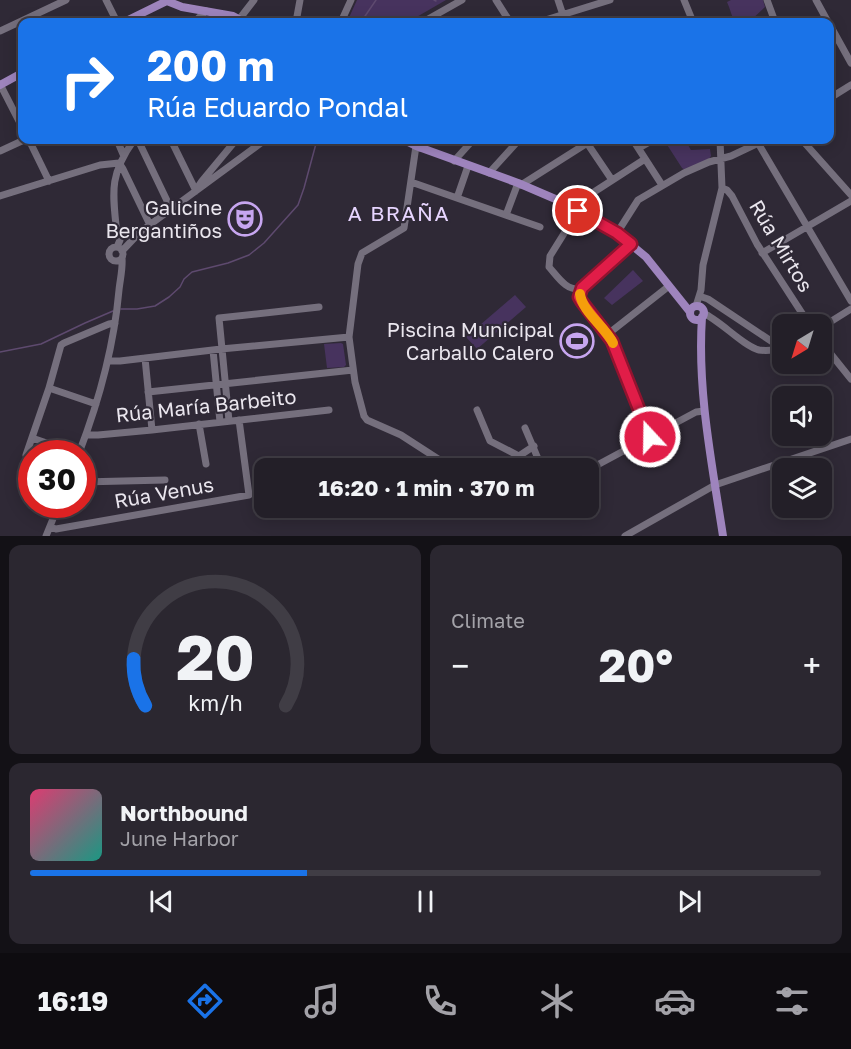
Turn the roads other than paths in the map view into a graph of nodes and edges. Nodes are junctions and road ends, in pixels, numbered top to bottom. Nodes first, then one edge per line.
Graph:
1 (66, 0) edge
2 (106, 0) edge
3 (254, 0) edge
4 (300, 0) edge
5 (351, 0) edge
6 (462, 0) edge
7 (496, 0) edge
8 (558, 0) edge
9 (610, 0) edge
10 (684, 0) edge
11 (767, 0) edge
12 (816, 0) edge
13 (167, 1) edge
14 (206, 11) junction
15 (563, 15) junction
16 (28, 18) edge
17 (115, 18) edge
18 (132, 18) edge
19 (198, 18) edge
20 (234, 18) edge
21 (242, 18) edge
22 (297, 18) edge
23 (343, 18) edge
24 (430, 18) edge
25 (507, 18) edge
26 (553, 18) edge
27 (691, 18) edge
28 (774, 18) edge
29 (826, 18) edge
30 (18, 23) edge
31 (0, 31) edge
32 (834, 33) edge
33 (851, 63) edge
34 (18, 76) edge
35 (0, 84) edge
36 (851, 85) edge
37 (834, 96) edge
38 (18, 119) edge
39 (18, 144) edge
40 (29, 144) edge
41 (119, 144) edge
42 (132, 144) edge
43 (138, 144) edge
44 (173, 144) edge
45 (233, 144) edge
46 (259, 144) edge
47 (412, 144) edge
48 (422, 144) edge
49 (469, 144) edge
50 (515, 144) edge
51 (583, 144) edge
52 (590, 144) edge
53 (636, 144) edge
54 (646, 144) edge
55 (720, 144) edge
56 (755, 144) edge
57 (763, 144) edge
58 (806, 144) edge
59 (418, 147) junction
60 (639, 148) junction
61 (0, 151) edge
62 (123, 154) junction
63 (722, 158) junction
64 (645, 159) junction
65 (454, 161) junction
66 (217, 162) junction
67 (119, 163) junction
68 (468, 165) junction
69 (222, 171) junction
70 (489, 173) junction
71 (612, 180) junction
72 (49, 181) junction
73 (411, 182) junction
74 (519, 184) junction
75 (662, 185) junction
76 (722, 188) junction
77 (196, 191) junction
78 (851, 195) edge
79 (0, 196) edge
80 (456, 198) junction
81 (851, 201) edge
82 (171, 209) junction
83 (575, 209) junction
84 (506, 215) junction
85 (150, 225) junction
86 (806, 226) junction
87 (540, 227) dead end
88 (617, 233) junction
89 (631, 244) junction
90 (119, 246) junction
91 (762, 253) junction
92 (113, 261) junction
93 (121, 270) junction
94 (669, 286) junction
95 (581, 289) junction
96 (701, 293) junction
97 (851, 301) edge
98 (319, 307) dead end
99 (851, 309) edge
100 (697, 312) junction
101 (802, 314) edge
102 (832, 321) edge
103 (115, 323) junction
104 (608, 334) junction
105 (349, 337) junction
106 (772, 346) edge
107 (772, 347) edge
108 (217, 350) junction
109 (832, 355) edge
110 (145, 358) junction
111 (108, 361) junction
112 (353, 370) junction
113 (851, 379) edge
114 (225, 384) junction
115 (216, 385) junction
116 (49, 388) junction
117 (148, 392) junction
118 (96, 404) junction
119 (329, 410) dead end
120 (477, 410) dead end
121 (704, 411) junction
122 (239, 420) junction
123 (229, 421) junction
124 (220, 422) junction
125 (199, 424) junction
126 (525, 428) dead end
127 (152, 430) junction
128 (86, 435) junction
129 (650, 437) junction
130 (32, 438) joint
131 (851, 439) edge
132 (38, 440) edge
133 (84, 440) edge
134 (534, 446) junction
135 (519, 456) joint
136 (437, 458) edge
137 (538, 458) edge
138 (206, 464) dead end
139 (599, 464) edge
140 (165, 480) dead end
141 (96, 482) edge
142 (715, 485) junction
143 (54, 518) edge
144 (50, 527) junction
145 (46, 536) edge
146 (625, 536) edge
147 (723, 536) edge

1 - 16 street
2 - 17 street
3 - 21 street
4 - 22 street
5 - 23 street
6 - 24 street
7 - 25 street
8 - 15 street
9 - 15 street
10 - 27 street
11 - 28 street
12 - 29 street
13 - 14 main road
13 - 18 main road
14 - 19 street
14 - 20 main road
15 - 26 street
30 - 31 street
32 - 33 street
34 - 35 main road
35 - 38 street
36 - 37 street
39 - 61 street
40 - 72 street
41 - 62 street
42 - 62 street
43 - 82 street
44 - 77 street
45 - 66 street
46 - 69 street
47 - 59 main road
48 - 59 street
49 - 65 street
50 - 70 street
51 - 74 street
52 - 71 street
53 - 60 street
54 - 60 street
55 - 63 street
56 - 63 street
57 - 86 street
58 - 78 street
59 - 65 main road
59 - 73 street
60 - 64 street
62 - 67 street
63 - 75 street
63 - 76 street
64 - 71 street
64 - 75 street
65 - 68 main road
66 - 69 street
66 - 77 street
67 - 72 street
67 - 85 street
67 - 90 street
68 - 70 main road
68 - 80 street
69 - 77 street
70 - 74 main road
71 - 83 street
72 - 79 street
73 - 80 street
73 - 105 street
74 - 83 main road
74 - 84 street
75 - 88 street
76 - 91 street, Rúa Mirtos
76 - 96 street
77 - 82 street
80 - 84 street
81 - 86 street
82 - 85 street
83 - 88 main road
83 - 95 street
84 - 87 street
85 - 90 street
86 - 91 street
86 - 97 street
88 - 89 main road
89 - 94 main road
89 - 95 street
90 - 92 street
90 - 92 street
90 - 93 street
91 - 101 street, Rúa Mirtos
92 - 93 street
93 - 103 street
94 - 100 main road
94 - 104 street
95 - 104 street
96 - 100 street
96 - 106 street
98 - 108 street
99 - 102 street
100 - 107 street
100 - 121 main road
103 - 111 street
103 - 116 street
104 - 129 street
105 - 108 street
105 - 112 street
108 - 110 street
108 - 114 street
108 - 115 street
109 - 113 street
110 - 111 street
110 - 117 street
111 - 118 street
112 - 114 street
112 - 136 street
114 - 115 street
114 - 123 street
115 - 117 street
115 - 124 street
116 - 118 street
116 - 130 street
117 - 127 street
118 - 128 street
119 - 122 street, Rúa María Barbeito
120 - 135 street
121 - 129 street
121 - 142 main road
122 - 123 street, Rúa María Barbeito
122 - 144 street, Rúa Venus
123 - 124 street, Rúa María Barbeito
124 - 125 street, Rúa María Barbeito
125 - 127 street, Rúa María Barbeito
125 - 138 street
126 - 134 street
127 - 128 street, Rúa María Barbeito
128 - 133 street
129 - 139 street
130 - 132 street
131 - 142 street
134 - 135 street
134 - 137 street
140 - 141 street
142 - 146 street
142 - 147 main road
143 - 144 street
144 - 145 street

